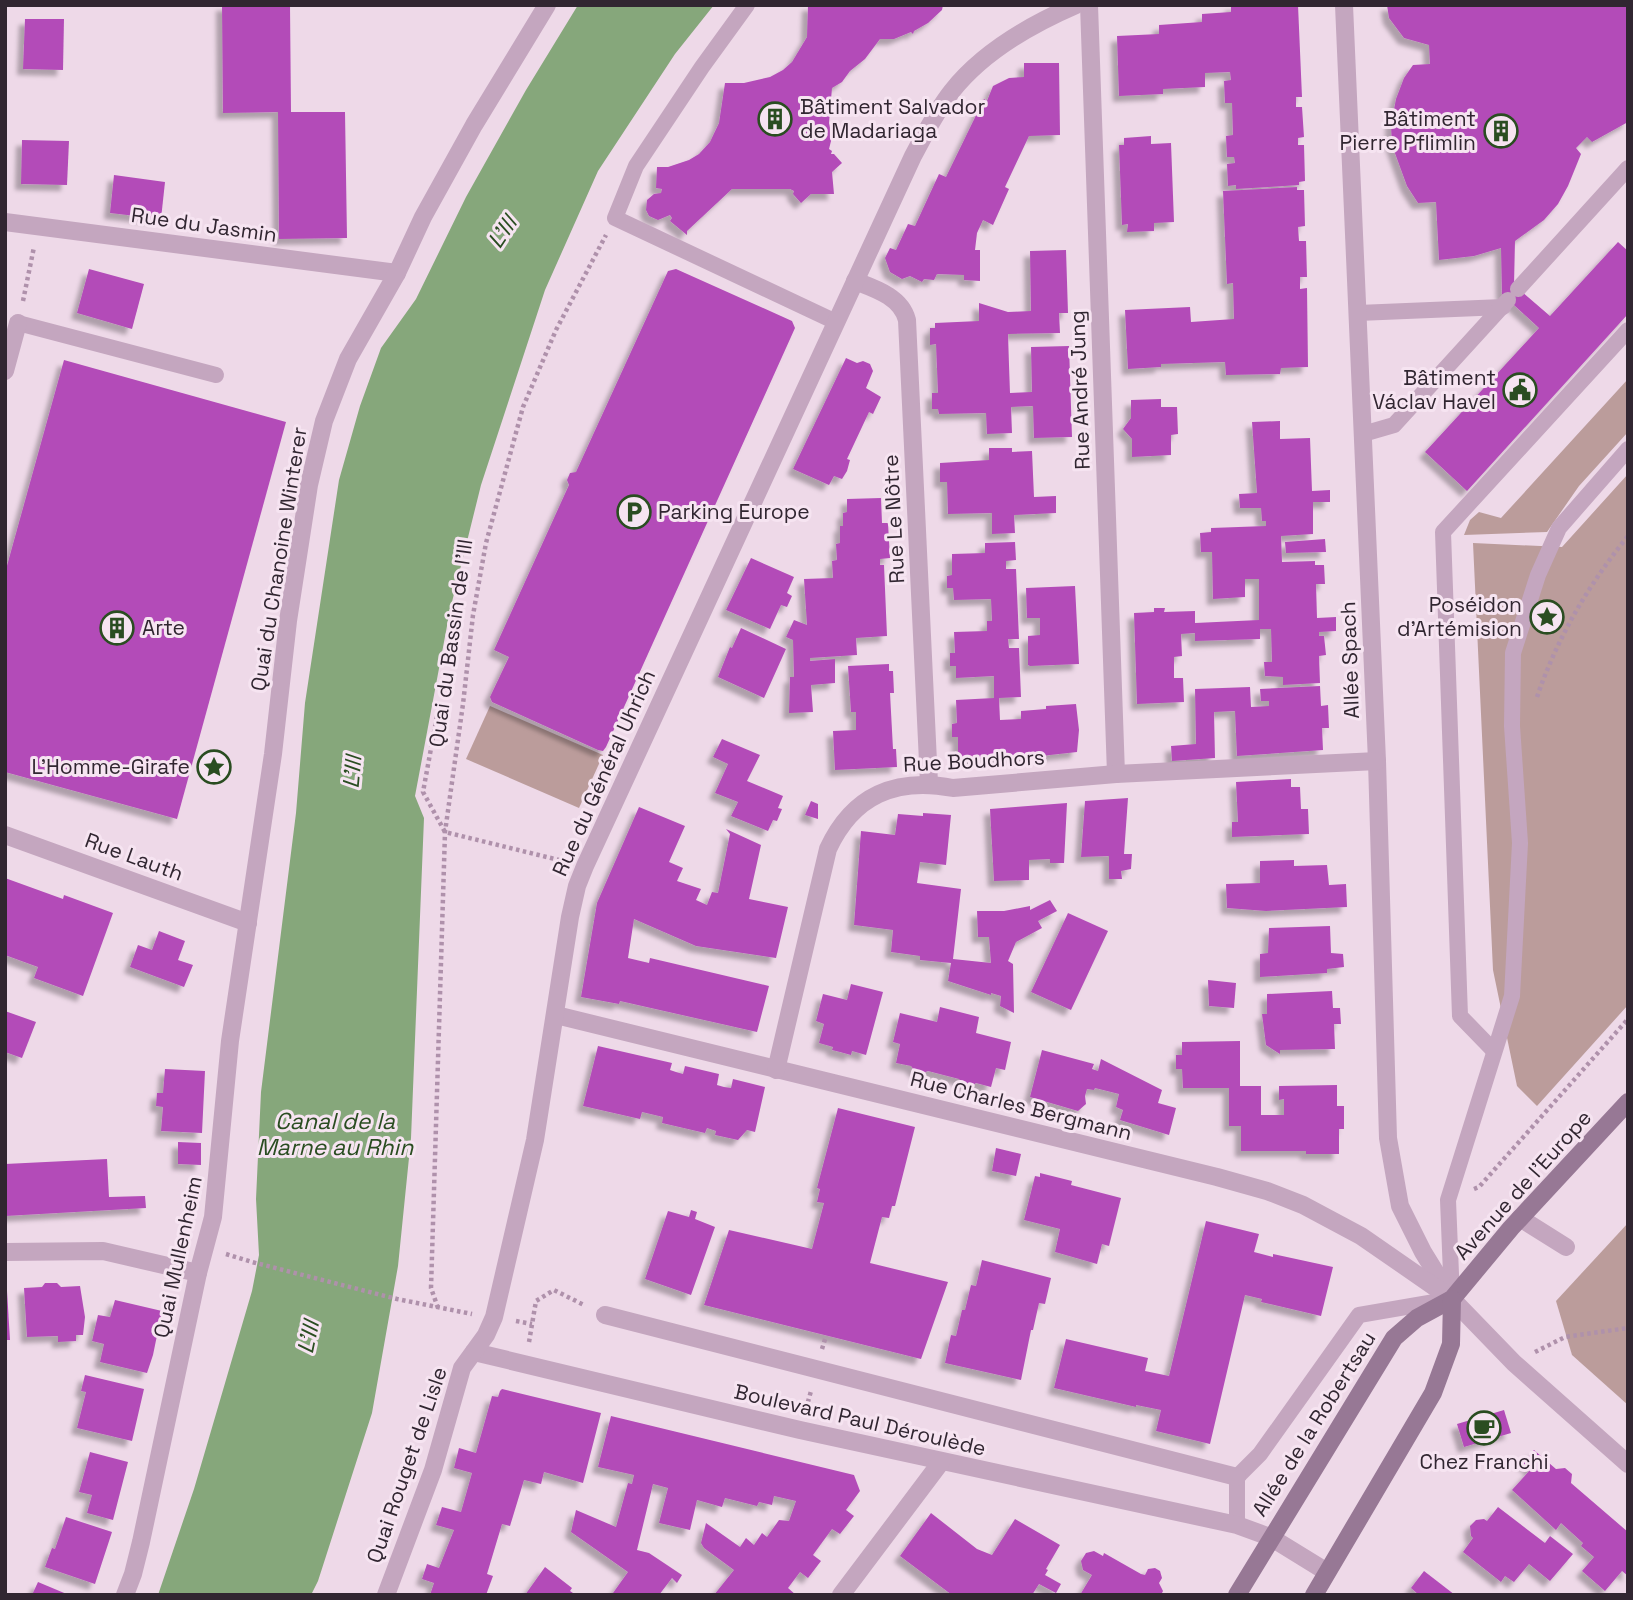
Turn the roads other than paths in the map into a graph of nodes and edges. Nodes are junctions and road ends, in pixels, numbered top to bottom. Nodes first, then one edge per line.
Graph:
1 (547, 5) edge
2 (747, 5) edge
3 (1076, 5) edge
4 (1089, 5) edge
5 (1345, 5) edge
6 (1625, 175) edge
7 (5, 222) edge
8 (397, 274) junction
9 (855, 281) junction
10 (1510, 298) junction
11 (1358, 313) junction
12 (836, 322) junction
13 (18, 323) joint
14 (1628, 330) edge
15 (5, 371) edge
16 (216, 375) dead end
17 (1363, 434) junction
18 (1628, 449) edge
19 (1377, 761) junction
20 (1116, 774) junction
21 (929, 783) junction
22 (5, 835) edge
23 (248, 923) junction
24 (556, 1015) junction
25 (1494, 1051) junction
26 (776, 1070) junction
27 (1628, 1102) edge
28 (1520, 1218) junction
29 (1566, 1247) dead end
30 (5, 1252) edge
31 (198, 1273) junction
32 (1452, 1298) junction
33 (604, 1315) road end
34 (474, 1352) junction
35 (941, 1462) junction
36 (1628, 1464) edge
37 (1237, 1477) junction
38 (1237, 1525) junction
39 (1270, 1537) junction
40 (1327, 1572) junction
41 (125, 1595) edge
42 (386, 1595) edge
43 (841, 1595) edge
44 (1237, 1595) edge
45 (1314, 1595) edge

1 - 8 street, Quai du Chanoine Winterer
2 - 12 lane
3 - 9 street, Rue du Général Uhrich
4 - 20 street, Rue André Jung
5 - 11 street, Allée Spach
6 - 10 lane
7 - 8 street, Rue du Jasmin
8 - 23 street, Quai du Chanoine Winterer
9 - 12 street, Rue du Général Uhrich
9 - 21 street, Rue Le Nôtre
10 - 11 lane
10 - 17 lane
11 - 17 street, Allée Spach
12 - 24 street, Rue du Général Uhrich
13 - 15 street
13 - 16 lane
14 - 25 lane
17 - 19 street, Allée Spach
18 - 25 lane
19 - 20 street, Rue Boudhors
19 - 32 street, Allée Spach
20 - 21 street, Rue Boudhors
21 - 26 street, Rue Boudhors
22 - 23 street, Rue Lauth
23 - 31 street, Quai Mullenheim
24 - 26 street, Rue Charles Bergmann
24 - 34 street, Rue du Général Uhrich
25 - 32 lane
26 - 32 street, Rue Charles Bergmann
27 - 28 main road, Avenue de l'Europe
28 - 29 street
28 - 32 main road, Avenue de l'Europe
30 - 31 street
31 - 41 street, Quai Mullenheim
32 - 36 street
32 - 37 lane, Allée de la Robertsau
32 - 39 main road, Allée de la Robertsau
32 - 40 main road
33 - 37 street, Boulevard Paul Déroulède
34 - 35 street, Boulevard Paul Déroulède
34 - 42 street, Quai Rouget de Lisle
35 - 38 street, Boulevard Paul Déroulède
35 - 43 street
37 - 38 lane
38 - 39 street, Boulevard Paul Déroulède
39 - 40 street, Boulevard Paul Déroulède
39 - 44 main road, Allée de la Robertsau
40 - 45 main road

